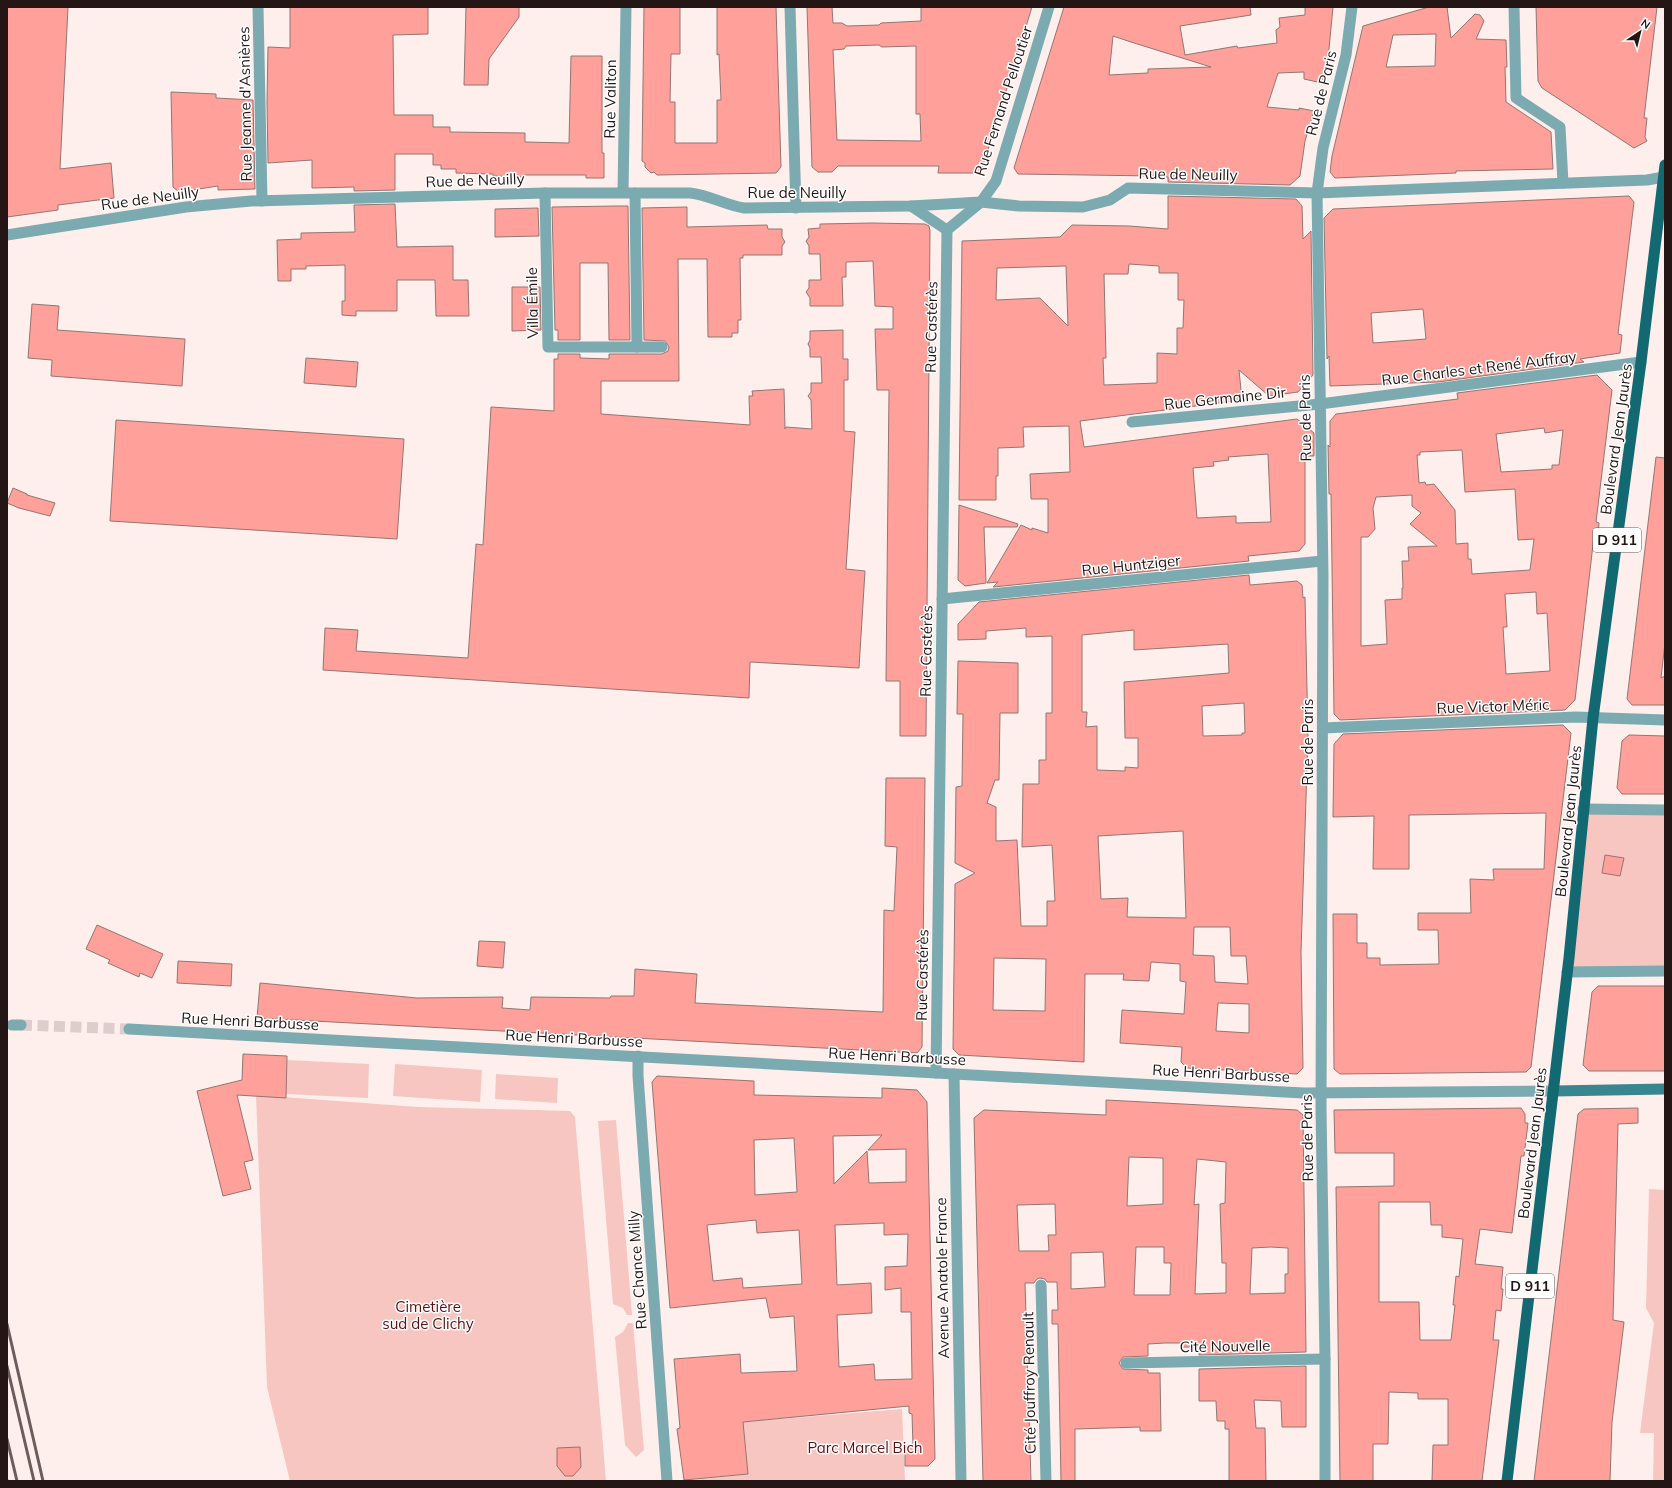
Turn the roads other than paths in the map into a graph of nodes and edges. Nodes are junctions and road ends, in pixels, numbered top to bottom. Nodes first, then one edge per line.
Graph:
1 (258, 7) edge
2 (626, 7) edge
3 (790, 7) edge
4 (1049, 7) edge
5 (1352, 7) edge
6 (1514, 7) edge
7 (1665, 165) edge
8 (1664, 177) junction
9 (1563, 184) junction
10 (623, 192) junction
11 (545, 193) junction
12 (635, 193) junction
13 (1317, 193) junction
14 (262, 201) junction
15 (981, 202) junction
16 (911, 206) junction
17 (796, 208) junction
18 (947, 230) junction
19 (7, 235) edge
20 (637, 347) junction
21 (662, 347) dead end
22 (1641, 362) junction
23 (1320, 404) junction
24 (1132, 422) dead end
25 (1322, 561) junction
26 (942, 599) junction
27 (1593, 718) junction
28 (1665, 720) edge
29 (1323, 728) junction
30 (1584, 810) junction
31 (1665, 810) edge
32 (1665, 971) edge
33 (1568, 972) junction
34 (129, 1029) tunnel mouth
35 (638, 1056) junction
36 (936, 1073) junction
37 (954, 1074) junction
38 (1665, 1089) edge
39 (1554, 1091) junction
40 (1321, 1092) junction
41 (1041, 1285) dead end
42 (1325, 1359) junction
43 (1126, 1363) dead end
44 (667, 1481) edge
45 (960, 1481) edge
46 (1046, 1481) edge
47 (1325, 1481) edge
48 (1507, 1481) edge

1 - 14 street, Rue Jeanne d'Asnières
2 - 10 street, Rue Valiton
3 - 17 street
4 - 15 street, Rue Fernand Pelloutier
5 - 13 street, Rue de Paris
6 - 9 street
7 - 8 main road, Boulevard Jean Jaurès / D 911
8 - 9 street, Rue de Neuilly
8 - 22 main road, Boulevard Jean Jaurès / D 911
9 - 13 street, Rue de Neuilly
10 - 11 street, Rue de Neuilly
10 - 12 street, Rue de Neuilly
11 - 14 street, Rue de Neuilly
11 - 20 street, Villa Émile
12 - 17 street, Rue de Neuilly
12 - 20 street
13 - 15 street, Rue de Neuilly
13 - 23 street, Rue de Paris
14 - 19 street, Rue de Neuilly
15 - 16 street, Rue de Neuilly
15 - 18 street
16 - 17 street, Rue de Neuilly
16 - 18 street
18 - 26 street, Rue Castérès
20 - 21 street, Villa Émile
22 - 23 street, Rue Charles et René Auffray
22 - 27 main road, Boulevard Jean Jaurès / D 911
23 - 24 street, Rue Germaine Dir
23 - 25 street, Rue de Paris
25 - 26 street, Rue Huntziger
25 - 29 street, Rue de Paris
26 - 36 street, Rue Castérès
27 - 28 street, Rue Victor Méric
27 - 29 street, Rue Victor Méric
27 - 30 main road, Boulevard Jean Jaurès / D 911
29 - 40 street, Rue de Paris
30 - 31 street
30 - 33 main road, Boulevard Jean Jaurès / D 911
32 - 33 street
33 - 39 main road, Boulevard Jean Jaurès / D 911
34 - 35 street, Rue Henri Barbusse
35 - 36 street, Rue Henri Barbusse
35 - 44 street, Rue Chance Milly
36 - 37 street, Rue Henri Barbusse
37 - 40 street, Rue Henri Barbusse
37 - 45 street, Avenue Anatole France
38 - 39 main road, Rue Henri Barbusse
39 - 40 street, Rue Henri Barbusse
39 - 48 main road, Boulevard Jean Jaurès / D 911
40 - 42 street, Rue de Paris
41 - 46 street, Cité Jouffroy Renault
42 - 43 street, Cité Nouvelle
42 - 47 street, Rue de Paris

